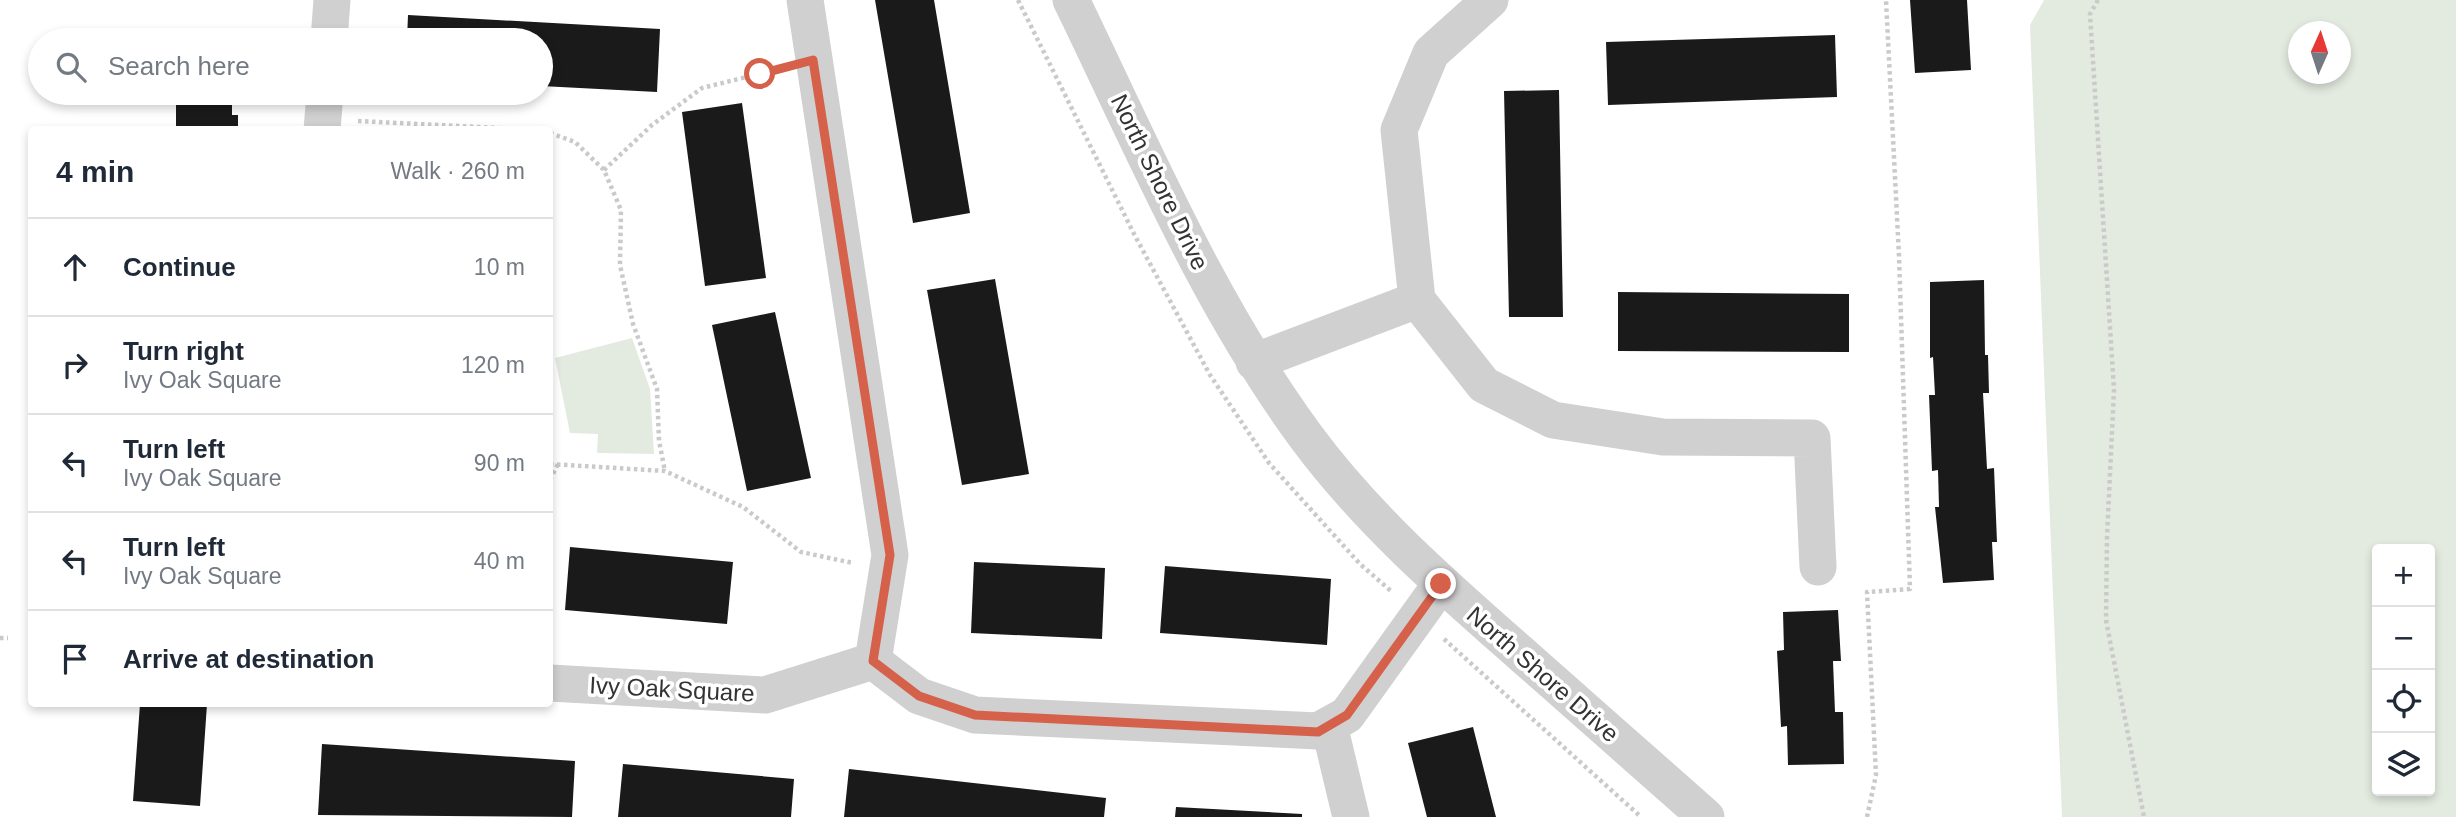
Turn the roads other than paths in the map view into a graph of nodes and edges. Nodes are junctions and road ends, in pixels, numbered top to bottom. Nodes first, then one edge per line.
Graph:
1 (332, 0) edge
2 (805, 0) edge
3 (1071, 0) edge
4 (1490, 0) edge
5 (330, 28) edge
6 (1417, 300) junction
7 (1254, 362) junction
8 (1818, 567) dead end
9 (1441, 584) junction
10 (873, 661) junction
11 (553, 683) edge
12 (1329, 725) junction
13 (1351, 817) edge
14 (1706, 817) edge

1 - 5 street
2 - 10 street
3 - 7 street, North Shore Drive
4 - 6 street
6 - 7 street
6 - 8 street
7 - 9 street, North Shore Drive
9 - 12 street
9 - 14 street, North Shore Drive
10 - 11 street, Ivy Oak Square
10 - 12 street
12 - 13 street

